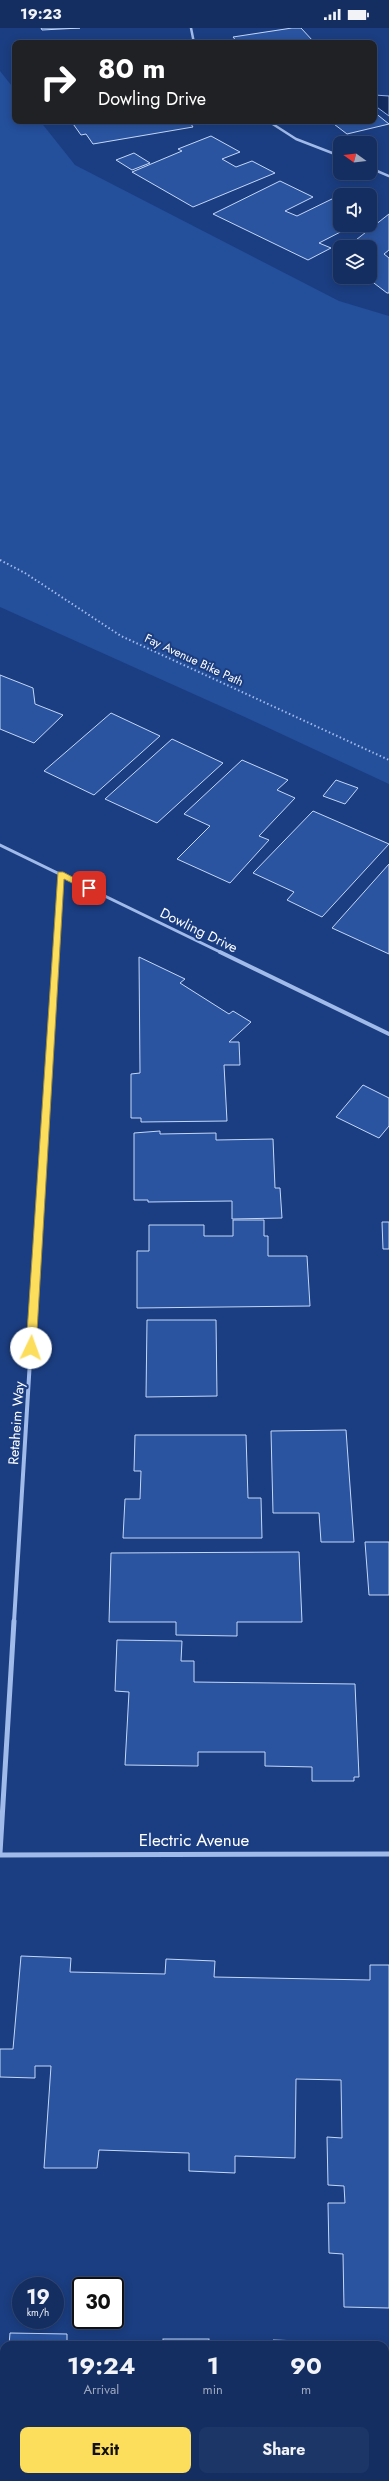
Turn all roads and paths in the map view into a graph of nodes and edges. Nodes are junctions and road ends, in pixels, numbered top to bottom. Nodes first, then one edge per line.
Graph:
1 (191, 28) edge
2 (193, 40) edge
3 (273, 124) edge
4 (333, 153) edge
5 (377, 171) edge
6 (389, 176) edge
7 (0, 560) edge
8 (389, 760) edge
9 (0, 845) edge
10 (60, 874) junction
11 (389, 1034) edge
12 (0, 1854) edge
13 (389, 1854) edge

1 - 2 street
3 - 4 street
5 - 6 street
7 - 8 path, Fay Avenue Bike Path
9 - 10 street, Dowling Drive
10 - 11 street, Dowling Drive
10 - 12 street, Retaheim Way
12 - 13 street, Electric Avenue

